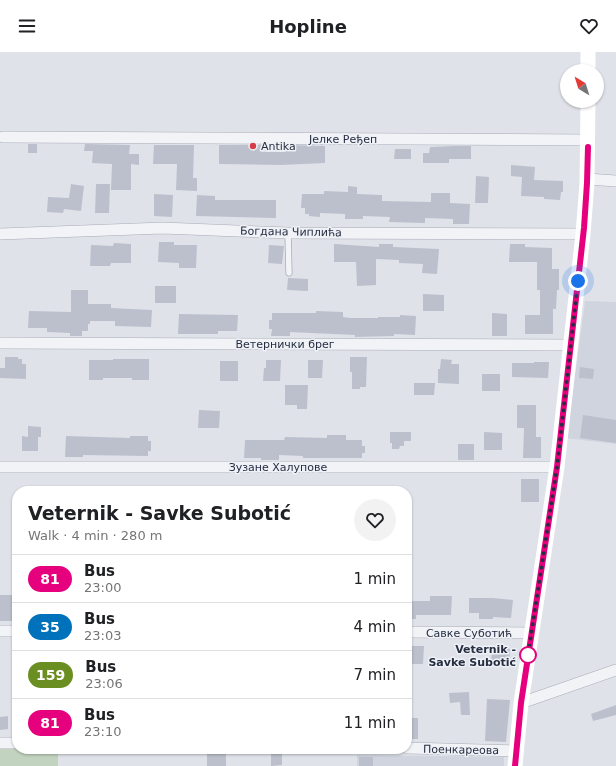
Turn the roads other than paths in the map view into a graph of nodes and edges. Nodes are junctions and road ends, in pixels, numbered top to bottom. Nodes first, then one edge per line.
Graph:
1 (588, 52) edge
2 (588, 64) edge
3 (588, 108) edge
4 (3, 137) dead end
5 (588, 143) junction
6 (587, 179) junction
7 (616, 181) edge
8 (288, 233) junction
9 (0, 234) edge
10 (583, 234) junction
11 (289, 273) dead end
12 (0, 343) edge
13 (570, 345) junction
14 (0, 467) edge
15 (557, 467) junction
16 (0, 631) edge
17 (12, 631) edge
18 (412, 632) edge
19 (531, 633) junction
20 (616, 670) edge
21 (521, 703) junction
22 (0, 743) edge
23 (12, 743) edge
24 (412, 749) edge
25 (515, 759) edge

1 - 2 street
3 - 5 street
4 - 5 street, Јелке Ређеп
5 - 6 street
6 - 7 street
6 - 10 street
8 - 9 street, Богдана Чиплића
8 - 10 street, Богдана Чиплића
8 - 11 lane
10 - 13 street
12 - 13 street, Ветернички брег
13 - 15 street
14 - 15 street, Зузане Халупове
15 - 19 street
16 - 17 street
18 - 19 street, Савке Суботић
19 - 21 street
20 - 21 street
21 - 25 street
22 - 23 street
24 - 25 street, Поенкареова

